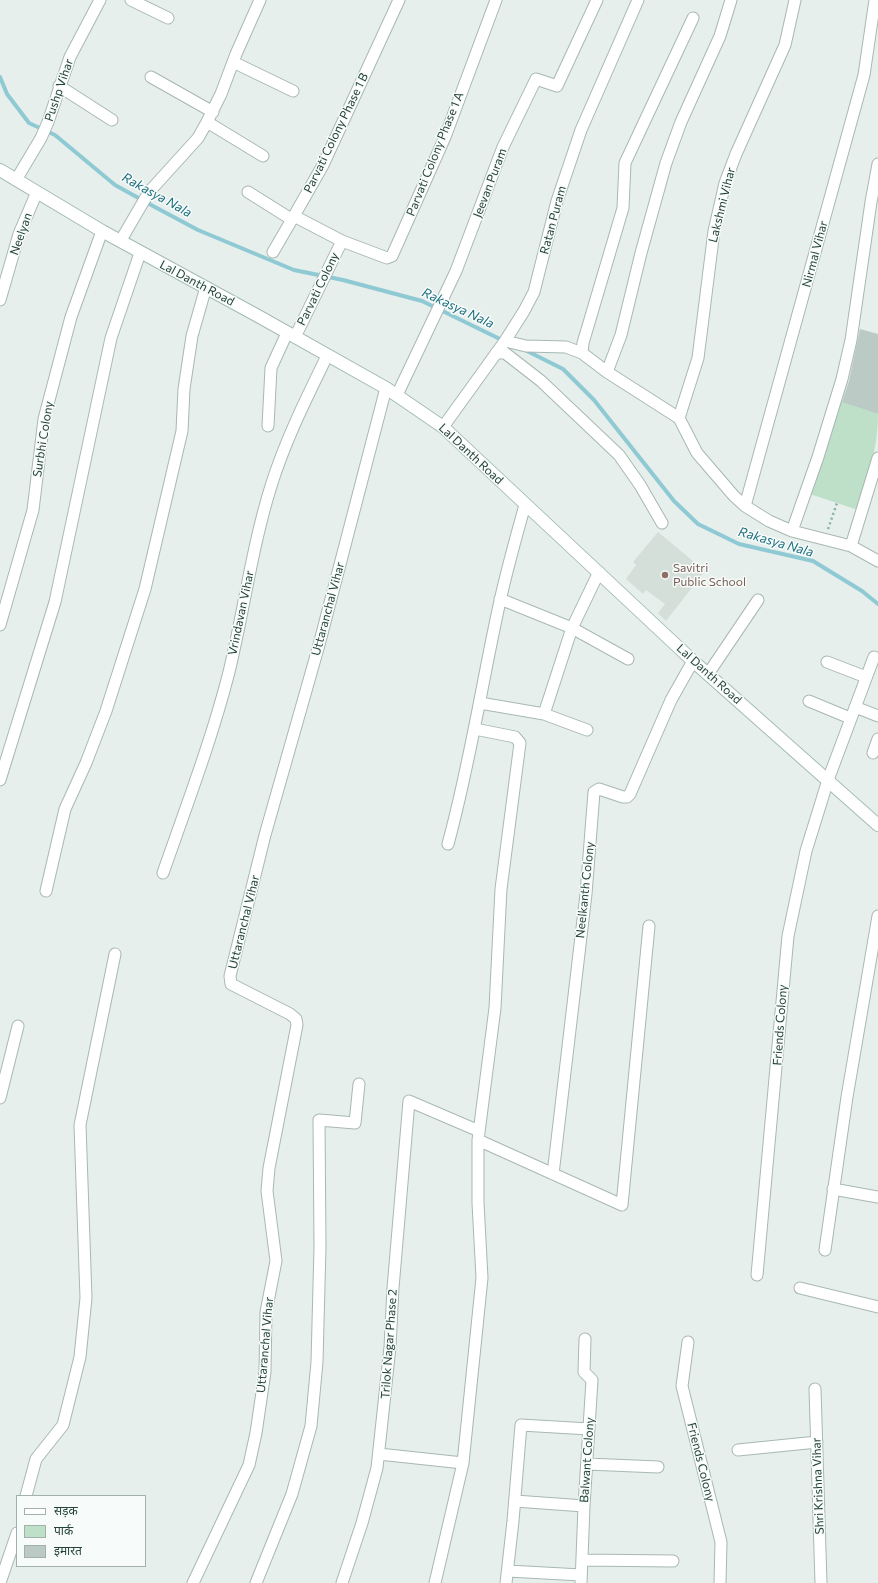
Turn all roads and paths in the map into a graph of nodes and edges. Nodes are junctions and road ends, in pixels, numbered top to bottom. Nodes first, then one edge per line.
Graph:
1 (131, 0) edge
2 (260, 0) edge
3 (399, 0) edge
4 (496, 0) edge
5 (597, 0) edge
6 (638, 0) edge
7 (731, 0) edge
8 (795, 0) edge
9 (874, 0) edge
10 (99, 1) edge
11 (168, 18) dead end
12 (693, 18) dead end
13 (233, 62) junction
14 (151, 77) dead end
15 (59, 86) junction
16 (294, 91) dead end
17 (213, 112) junction
18 (112, 120) dead end
19 (207, 122) junction
20 (262, 156) dead end
21 (878, 164) edge
22 (0, 170) edge
23 (16, 180) junction
24 (36, 192) junction
25 (248, 192) dead end
26 (292, 218) junction
27 (102, 231) junction
28 (121, 240) junction
29 (342, 241) junction
30 (273, 252) dead end
31 (140, 253) junction
32 (206, 287) junction
33 (0, 300) edge
34 (291, 335) junction
35 (505, 341) junction
36 (496, 353) junction
37 (582, 354) junction
38 (327, 356) junction
39 (607, 372) junction
40 (386, 388) junction
41 (397, 395) junction
42 (679, 418) junction
43 (268, 426) dead end
44 (443, 427) junction
45 (878, 458) edge
46 (837, 503) dead end
47 (525, 505) junction
48 (746, 506) junction
49 (662, 524) dead end
50 (792, 531) junction
51 (825, 540) junction
52 (851, 546) junction
53 (878, 561) edge
54 (599, 572) junction
55 (500, 599) junction
56 (758, 600) dead end
57 (0, 625) edge
58 (572, 628) junction
59 (874, 657) dead end
60 (628, 659) dead end
61 (693, 661) junction
62 (827, 662) dead end
63 (708, 674) junction
64 (866, 677) junction
65 (809, 702) dead end
66 (480, 703) junction
67 (855, 707) junction
68 (544, 714) junction
69 (878, 716) edge
70 (850, 718) junction
71 (475, 729) junction
72 (587, 730) dead end
73 (878, 739) edge
74 (873, 753) dead end
75 (0, 780) edge
76 (828, 780) junction
77 (878, 825) edge
78 (448, 844) dead end
79 (163, 873) dead end
80 (46, 891) dead end
81 (878, 916) edge
82 (649, 926) dead end
83 (115, 954) dead end
84 (18, 1026) dead end
85 (359, 1084) dead end
86 (0, 1098) edge
87 (479, 1136) junction
88 (552, 1174) junction
89 (833, 1189) junction
90 (878, 1197) edge
91 (825, 1250) dead end
92 (757, 1275) dead end
93 (800, 1288) dead end
94 (878, 1307) edge
95 (586, 1340) dead end
96 (688, 1342) dead end
97 (815, 1389) dead end
98 (589, 1429) junction
99 (817, 1442) junction
100 (738, 1450) dead end
101 (379, 1454) junction
102 (463, 1463) junction
103 (587, 1464) junction
104 (658, 1466) dead end
105 (26, 1495) edge
106 (515, 1501) junction
107 (584, 1506) junction
108 (16, 1536) edge
109 (582, 1560) junction
110 (673, 1561) dead end
111 (508, 1571) junction
112 (581, 1579) edge
113 (0, 1583) edge
114 (192, 1583) edge
115 (256, 1583) edge
116 (342, 1583) edge
117 (435, 1583) edge
118 (506, 1583) edge
119 (720, 1583) edge
120 (821, 1583) edge

1 - 11 street
2 - 13 street
3 - 26 street, Parvati Colony Phase 1 B
4 - 29 street, Parvati Colony Phase 1 A
5 - 41 street, Jeevan Puram
6 - 35 street, Ratan Puram
7 - 39 street
8 - 42 street, Lakshmi Vihar
9 - 48 street, Nirmal Vihar
10 - 15 street, Pushp Vihar
12 - 37 street
13 - 16 street
13 - 17 street
14 - 17 street
15 - 18 street
15 - 23 street, Pushp Vihar
17 - 19 street
19 - 20 street
19 - 28 street
21 - 50 street
22 - 23 street, Lal Danth Road
23 - 24 street, Lal Danth Road
24 - 27 street, Lal Danth Road
24 - 33 street, Neelyan
25 - 26 street
26 - 29 street
26 - 30 street, Parvati Colony Phase 1 B
27 - 28 street, Lal Danth Road
27 - 57 street, Surbhi Colony
28 - 31 street, Lal Danth Road
29 - 34 street, Parvati Colony
31 - 32 street, Lal Danth Road
31 - 75 street
32 - 34 street, Lal Danth Road
32 - 80 street
34 - 38 street, Lal Danth Road
34 - 43 street, Parvati Colony
35 - 36 street, Ratan Puram
35 - 37 street
36 - 44 street, Ratan Puram
36 - 49 street
37 - 39 street
38 - 40 street, Lal Danth Road
38 - 79 street, Vrindavan Vihar
39 - 42 street
40 - 41 street, Lal Danth Road
40 - 114 street, Uttaranchal Vihar
41 - 44 street, Lal Danth Road
42 - 48 street
44 - 47 street, Lal Danth Road
45 - 52 street
46 - 51 path
47 - 54 street, Lal Danth Road
47 - 55 street
48 - 50 street
50 - 51 street
51 - 52 street
52 - 53 street
54 - 58 street
54 - 61 street, Lal Danth Road
55 - 58 street
55 - 66 street
56 - 63 street
58 - 60 street
58 - 68 street
59 - 64 street, Friends Colony
61 - 63 street, Lal Danth Road
61 - 88 street, Neelkanth Colony
62 - 64 street
63 - 76 street, Lal Danth Road
64 - 67 street, Friends Colony
65 - 70 street
66 - 68 street
66 - 71 street
67 - 69 street
67 - 70 street, Friends Colony
68 - 72 street
70 - 76 street, Friends Colony
71 - 78 street
71 - 87 street
73 - 74 street
76 - 77 street, Lal Danth Road
76 - 92 street, Friends Colony
81 - 89 street
82 - 88 street
83 - 105 street
84 - 86 street
85 - 115 street
87 - 88 street
87 - 101 street, Trilok Nagar Phase 2
87 - 102 street
89 - 90 street
89 - 91 street
93 - 94 street
95 - 98 street, Balwant Colony
96 - 119 street, Friends Colony
97 - 99 street, Shri Krishna Vihar
98 - 103 street, Balwant Colony
98 - 106 street
99 - 100 street
99 - 120 street, Shri Krishna Vihar
101 - 102 street
101 - 116 street, Trilok Nagar Phase 2
102 - 117 street
103 - 104 street
103 - 107 street, Balwant Colony
106 - 107 street
106 - 111 street
107 - 109 street, Balwant Colony
108 - 113 street
109 - 110 street
109 - 112 street, Balwant Colony
111 - 112 street
111 - 118 street

